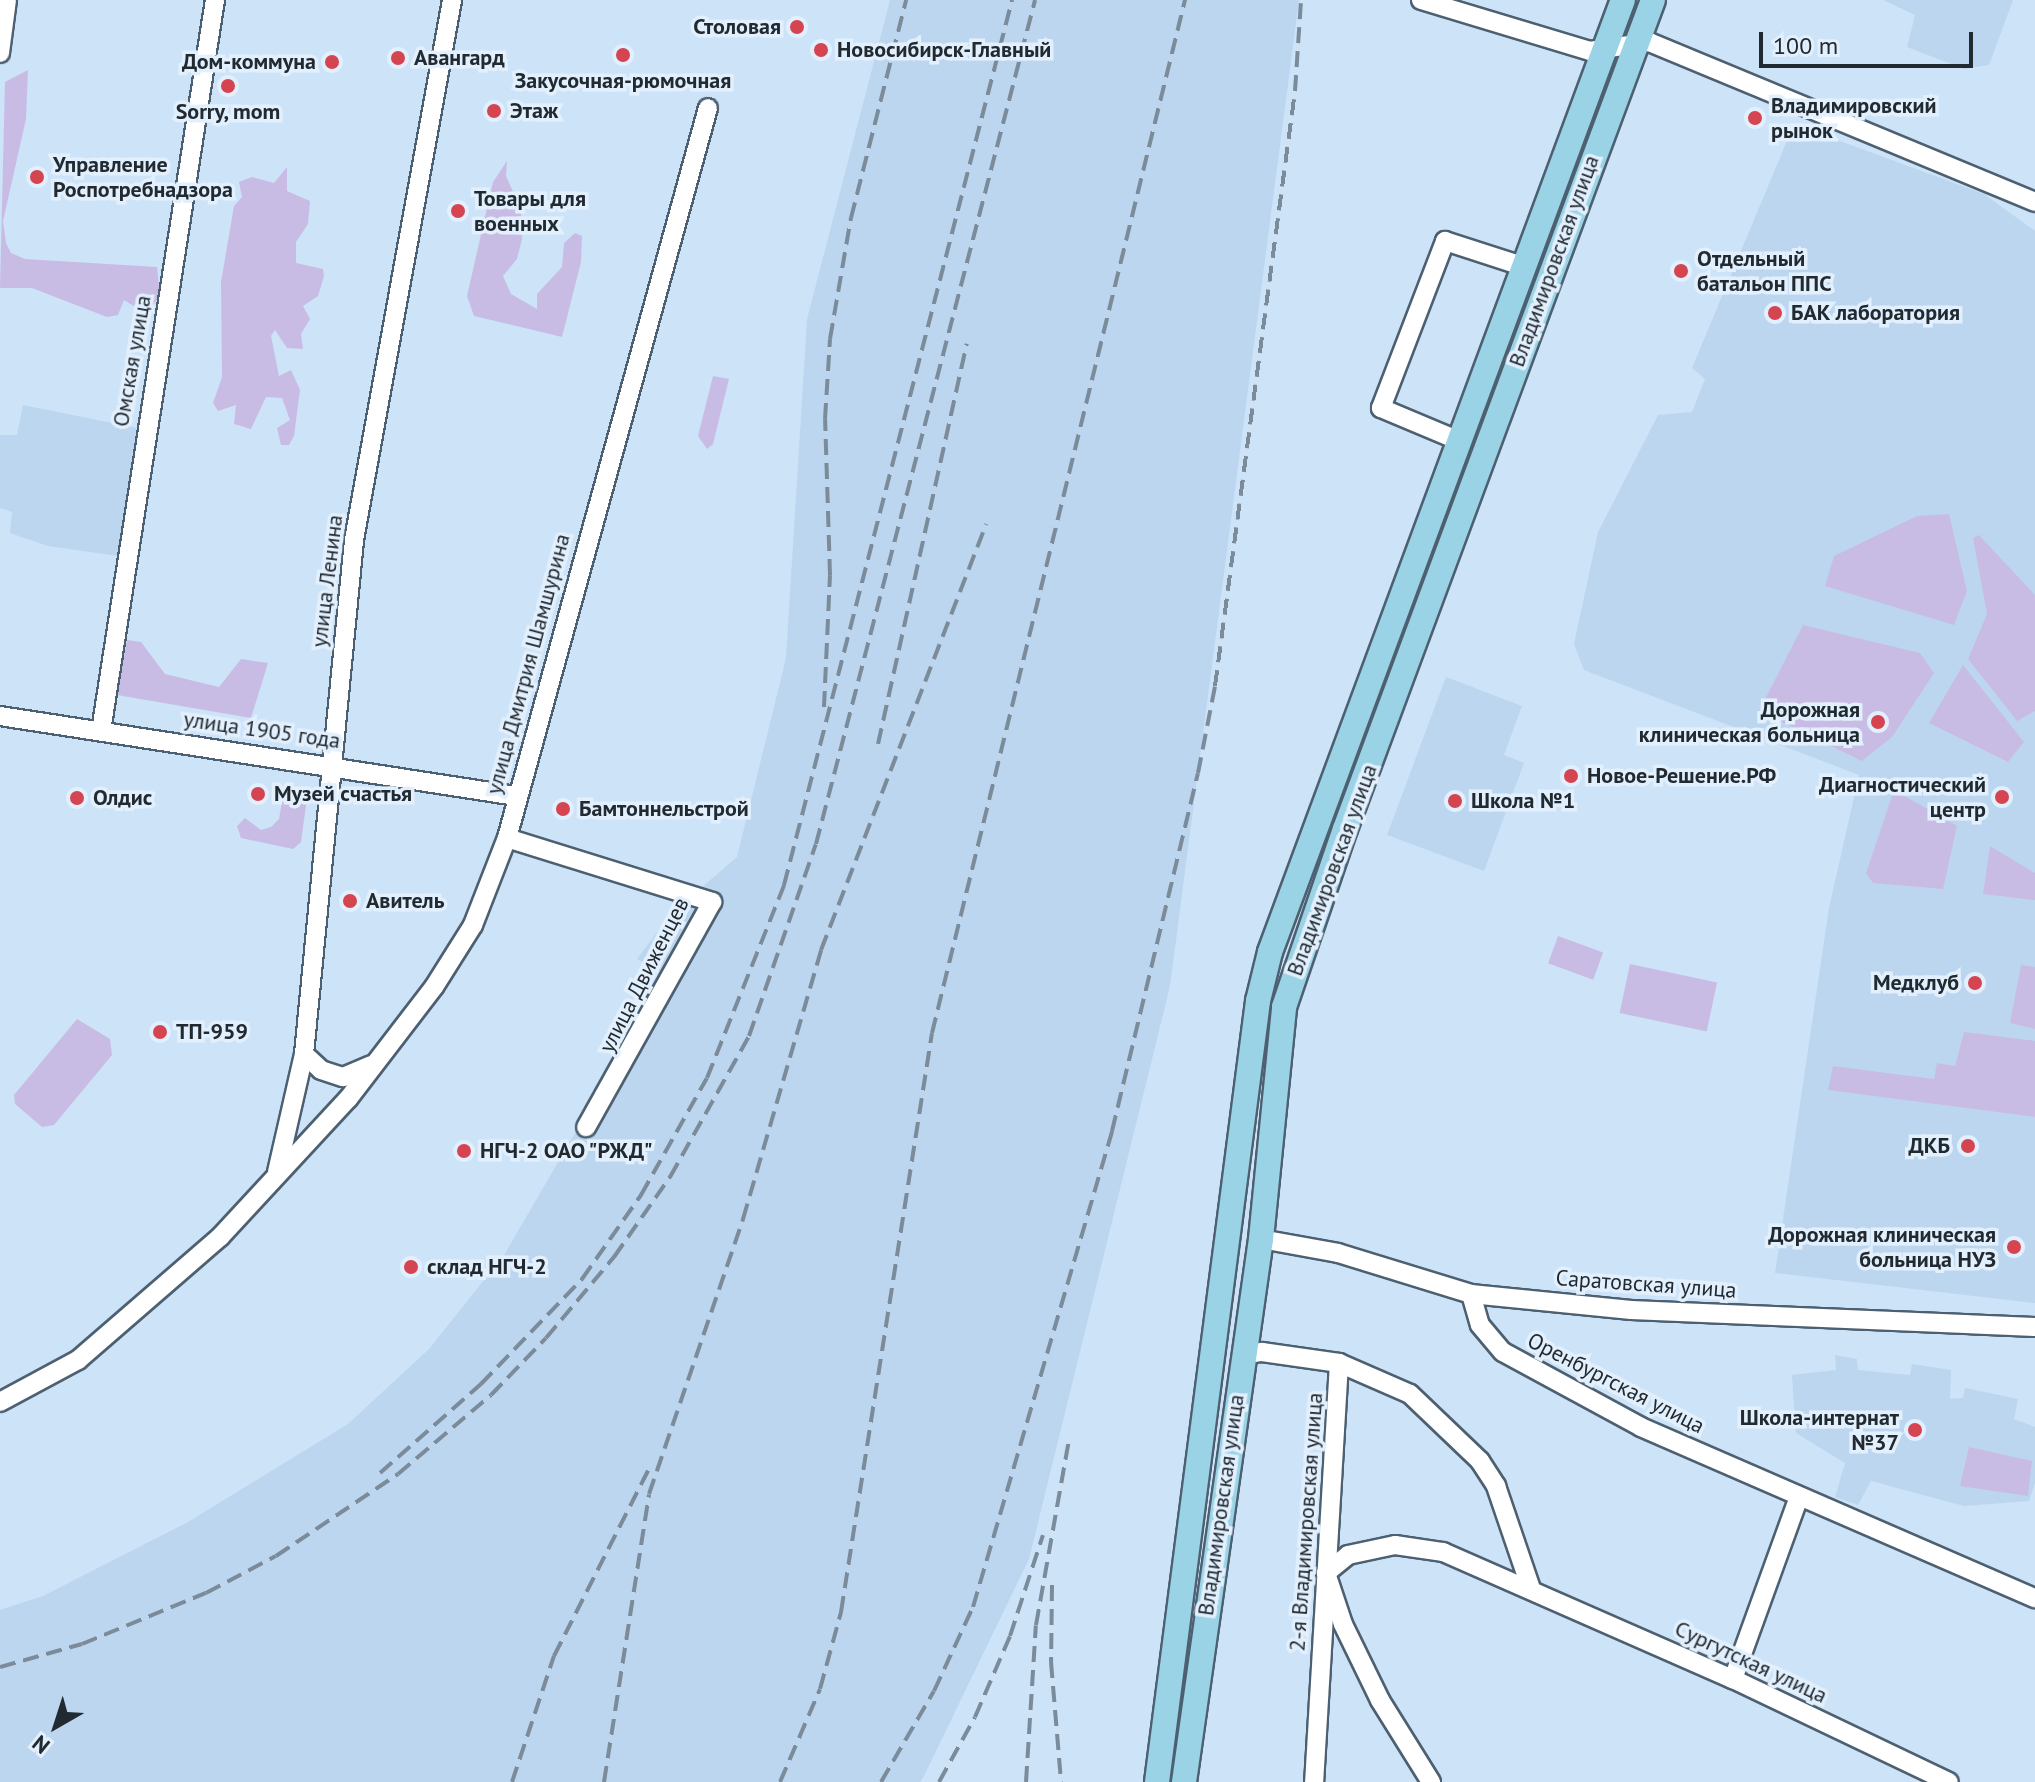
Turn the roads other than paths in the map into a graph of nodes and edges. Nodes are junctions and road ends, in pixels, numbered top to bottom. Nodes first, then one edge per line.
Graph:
1 (7, 0) edge
2 (215, 0) edge
3 (452, 0) edge
4 (1421, 0) edge
5 (1623, 0) edge
6 (1653, 0) edge
7 (1635, 44) junction
8 (1604, 49) junction
9 (0, 53) edge
10 (708, 108) dead end
11 (2035, 202) edge
12 (1513, 263) dead end
13 (1450, 437) dead end
14 (0, 716) edge
15 (101, 731) junction
16 (335, 765) junction
17 (516, 796) junction
18 (507, 838) junction
19 (304, 1054) junction
20 (371, 1065) junction
21 (586, 1127) dead end
22 (277, 1172) junction
23 (1261, 1239) junction
24 (1471, 1294) junction
25 (2035, 1327) edge
26 (1242, 1355) junction
27 (1339, 1363) junction
28 (0, 1402) edge
29 (1799, 1497) junction
30 (1326, 1573) junction
31 (1531, 1589) junction
32 (2035, 1598) edge
33 (1733, 1679) junction
34 (1157, 1782) edge
35 (1184, 1782) edge
36 (1314, 1782) edge
37 (1431, 1782) edge
38 (1949, 1782) edge

1 - 9 street
2 - 15 street, Омская улица
3 - 16 street, улица Ленина
4 - 8 street
5 - 8 main road, Владимировская улица
6 - 7 main road, Владимировская улица
7 - 8 street
7 - 11 street
7 - 23 main road, Владимировская улица
8 - 34 main road, Владимировская улица
10 - 17 street, улица Дмитрия Шамшурина
12 - 13 street
14 - 15 street, улица 1905 года
15 - 16 street, улица 1905 года
16 - 17 street, улица 1905 года
16 - 19 street, улица Ленина
17 - 18 street, улица Дмитрия Шамшурина
18 - 20 street, улица Дмитрия Шамшурина
18 - 21 street, улица Движенцев
19 - 20 street
19 - 22 street, улица Ленина
20 - 22 street, улица Дмитрия Шамшурина
22 - 28 street, улица Дмитрия Шамшурина
23 - 24 street, Саратовская улица
23 - 26 main road, Владимировская улица
24 - 25 street, Саратовская улица
24 - 29 street, Оренбургская улица
26 - 27 street, 2-я Владимировская улица
26 - 35 main road, Владимировская улица
27 - 30 street, 2-я Владимировская улица
27 - 31 street
29 - 32 street, Оренбургская улица
29 - 33 street
30 - 31 street, Сургутская улица
30 - 36 street, 2-я Владимировская улица
30 - 37 street
31 - 33 street, Сургутская улица
33 - 38 street, Сургутская улица

